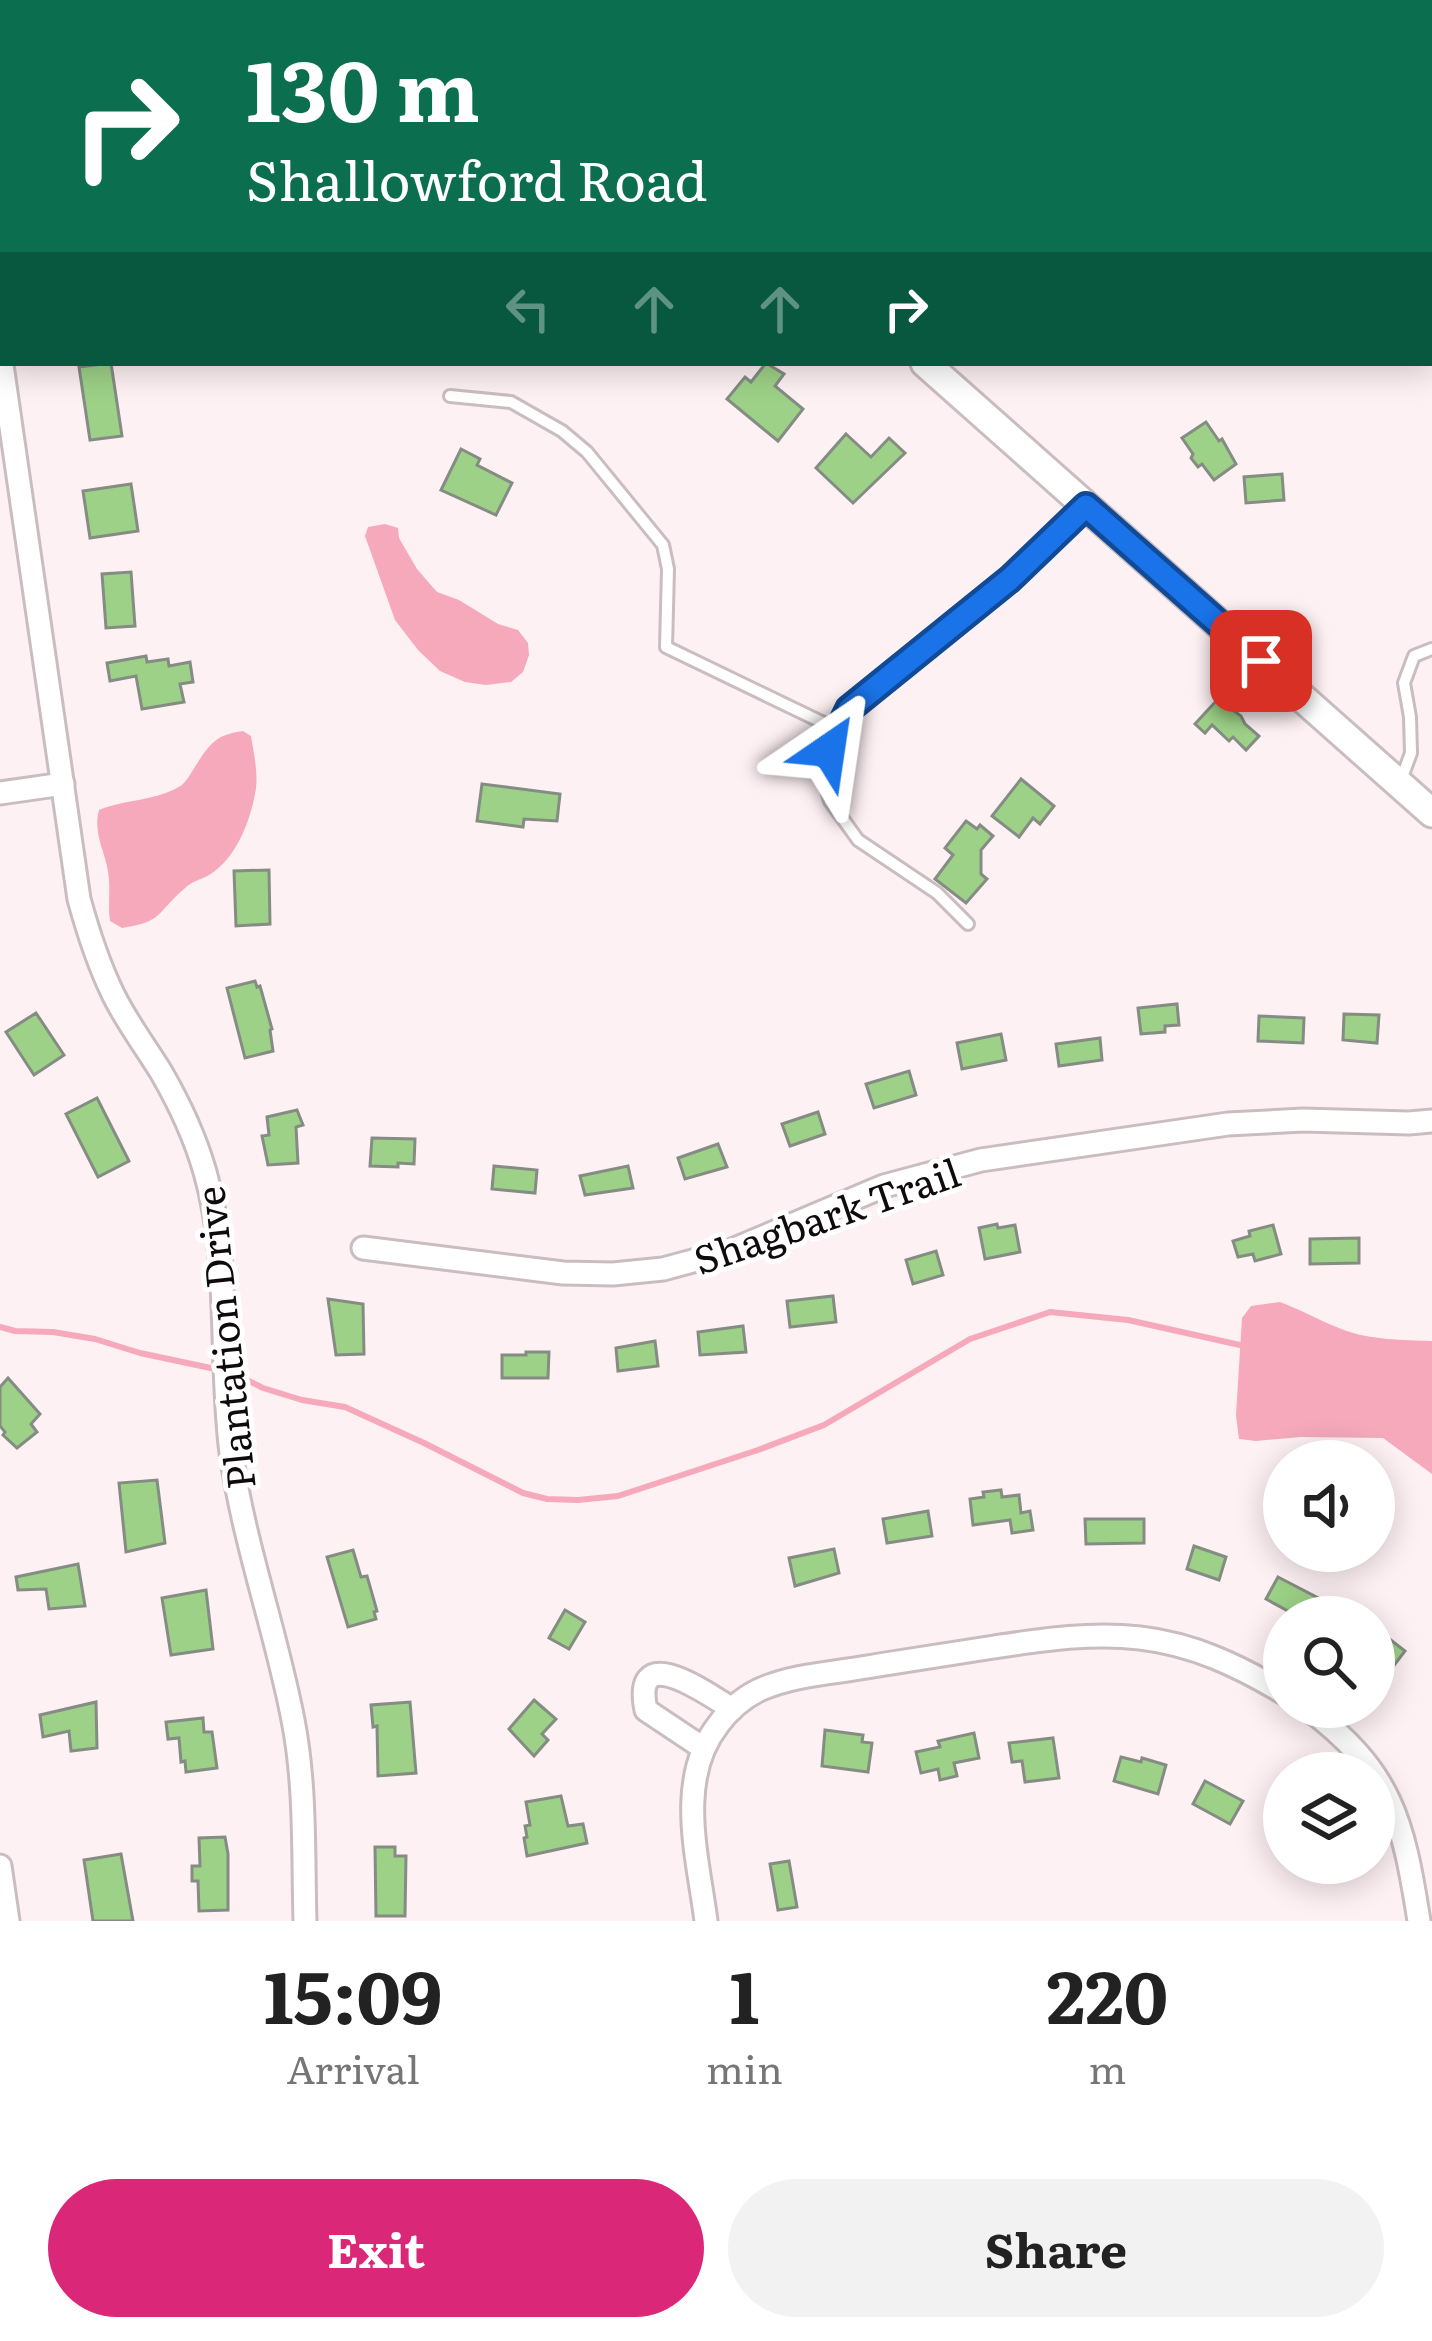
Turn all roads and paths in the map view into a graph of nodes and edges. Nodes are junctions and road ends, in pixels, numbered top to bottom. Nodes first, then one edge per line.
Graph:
1 (2, 366) edge
2 (929, 366) edge
3 (450, 396) dead end
4 (1086, 506) junction
5 (1432, 649) edge
6 (838, 730) junction
7 (1400, 783) junction
8 (63, 784) junction
9 (0, 793) edge
10 (1432, 813) edge
11 (968, 924) dead end
12 (1432, 1120) edge
13 (363, 1248) dead end
14 (1263, 1680) edge
15 (732, 1709) junction
16 (1332, 1728) edge
17 (703, 1748) junction
18 (0, 1866) edge
19 (8, 1921) edge
20 (305, 1921) edge
21 (706, 1921) edge
22 (1419, 1921) edge

1 - 8 street, Plantation Drive
2 - 4 street
3 - 6 lane
4 - 6 lane
4 - 7 street
5 - 7 lane
6 - 11 lane
7 - 10 street
8 - 9 street
8 - 20 street, Plantation Drive
12 - 13 street, Shagbark Trail
14 - 15 street
15 - 17 street
15 - 17 street
16 - 22 street
17 - 21 street
18 - 19 street

